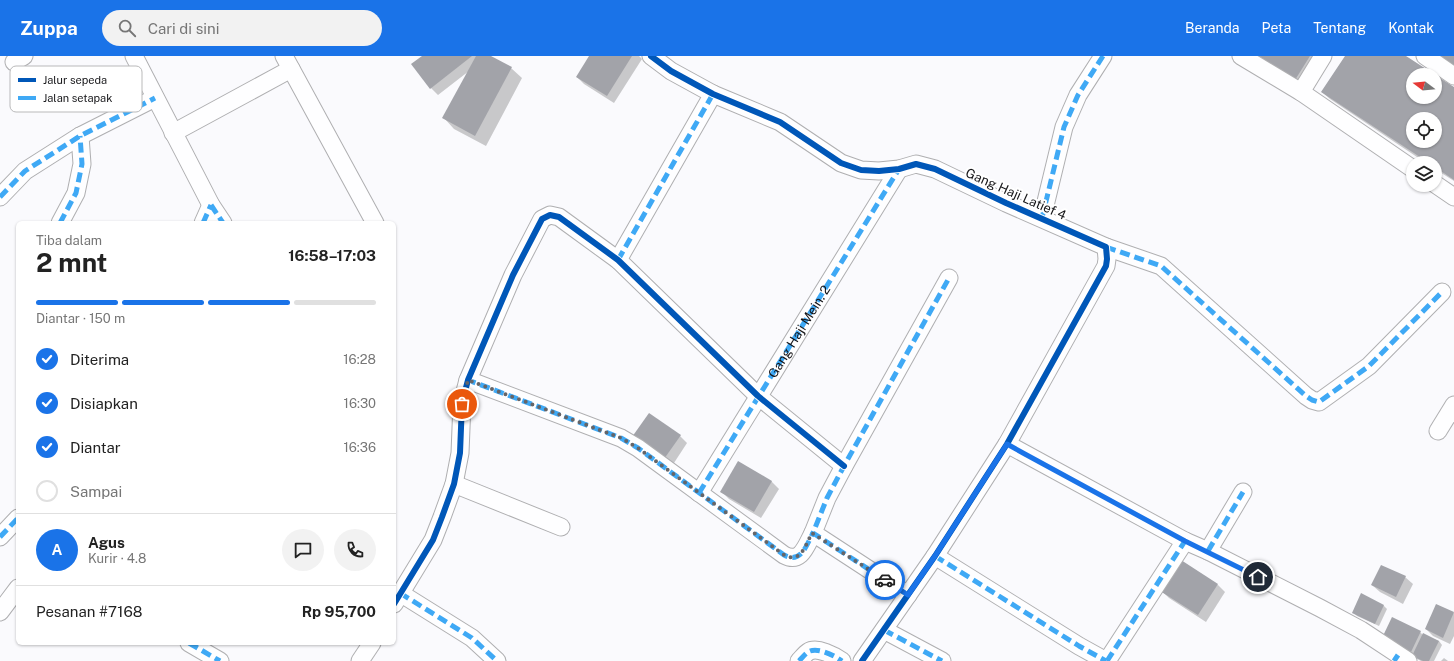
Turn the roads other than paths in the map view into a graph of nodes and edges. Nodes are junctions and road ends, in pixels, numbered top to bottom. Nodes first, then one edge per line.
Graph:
1 (134, 56) edge
2 (651, 56) edge
3 (1103, 56) edge
4 (1241, 56) edge
5 (1323, 56) edge
6 (1425, 56) edge
7 (287, 63) edge
8 (139, 66) edge
9 (142, 72) edge
10 (1454, 76) edge
11 (1301, 92) junction
12 (713, 94) junction
13 (155, 98) junction
14 (142, 105) edge
15 (127, 112) edge
16 (173, 134) junction
17 (80, 136) junction
18 (1406, 164) edge
19 (899, 169) junction
20 (1442, 189) edge
21 (1454, 197) edge
22 (0, 198) edge
23 (211, 206) junction
24 (1042, 218) junction
25 (61, 221) edge
26 (204, 221) edge
27 (222, 221) edge
28 (374, 221) edge
29 (1106, 247) junction
30 (618, 260) junction
31 (949, 278) dead end
32 (1442, 292) dead end
33 (468, 380) junction
34 (758, 396) junction
35 (1454, 405) edge
36 (1438, 431) dead end
37 (1007, 444) junction
38 (844, 466) junction
39 (454, 484) junction
40 (1243, 492) dead end
41 (699, 493) junction
42 (16, 520) edge
43 (561, 527) dead end
44 (812, 533) junction
45 (0, 537) edge
46 (1185, 541) junction
47 (1208, 551) junction
48 (935, 556) junction
49 (16, 591) edge
50 (908, 595) junction
51 (397, 598) edge
52 (0, 612) edge
53 (884, 630) junction
54 (192, 645) edge
55 (371, 645) edge
56 (1400, 659) edge
57 (495, 660) edge
58 (220, 661) edge
59 (360, 661) edge
60 (799, 661) edge
61 (842, 661) edge
62 (862, 661) edge
63 (942, 661) edge
64 (1106, 661) edge

1 - 8 street
2 - 12 street, Gang Haji Latief 4
3 - 24 street
4 - 11 street
5 - 11 street
6 - 10 street
7 - 16 street
7 - 28 street
9 - 13 street
11 - 18 street
12 - 19 street, Gang Haji Latief 4
12 - 30 street
13 - 14 street
13 - 16 street
15 - 17 street
16 - 23 street
17 - 22 street
17 - 25 street
19 - 24 street, Gang Haji Latief 4
19 - 34 street, Gang Haji Mein. 2
20 - 21 street
23 - 26 street
23 - 27 street
24 - 29 street, Gang Haji Latief 4
29 - 32 street, Gang Haji Latief 4
29 - 37 street
30 - 33 street
30 - 34 street
31 - 38 street
33 - 39 street
33 - 41 street
34 - 38 street
34 - 41 street, Gang Haji Mein. 2
35 - 36 street
37 - 46 street
37 - 48 street
38 - 44 street
39 - 43 street
39 - 51 street
40 - 47 street
41 - 44 street
42 - 45 street
44 - 50 street
46 - 47 street
46 - 64 street
47 - 56 street
48 - 50 street
48 - 64 street
49 - 52 street
50 - 53 street
51 - 57 street
53 - 62 street
53 - 63 street
54 - 58 street
55 - 59 street
60 - 61 street

